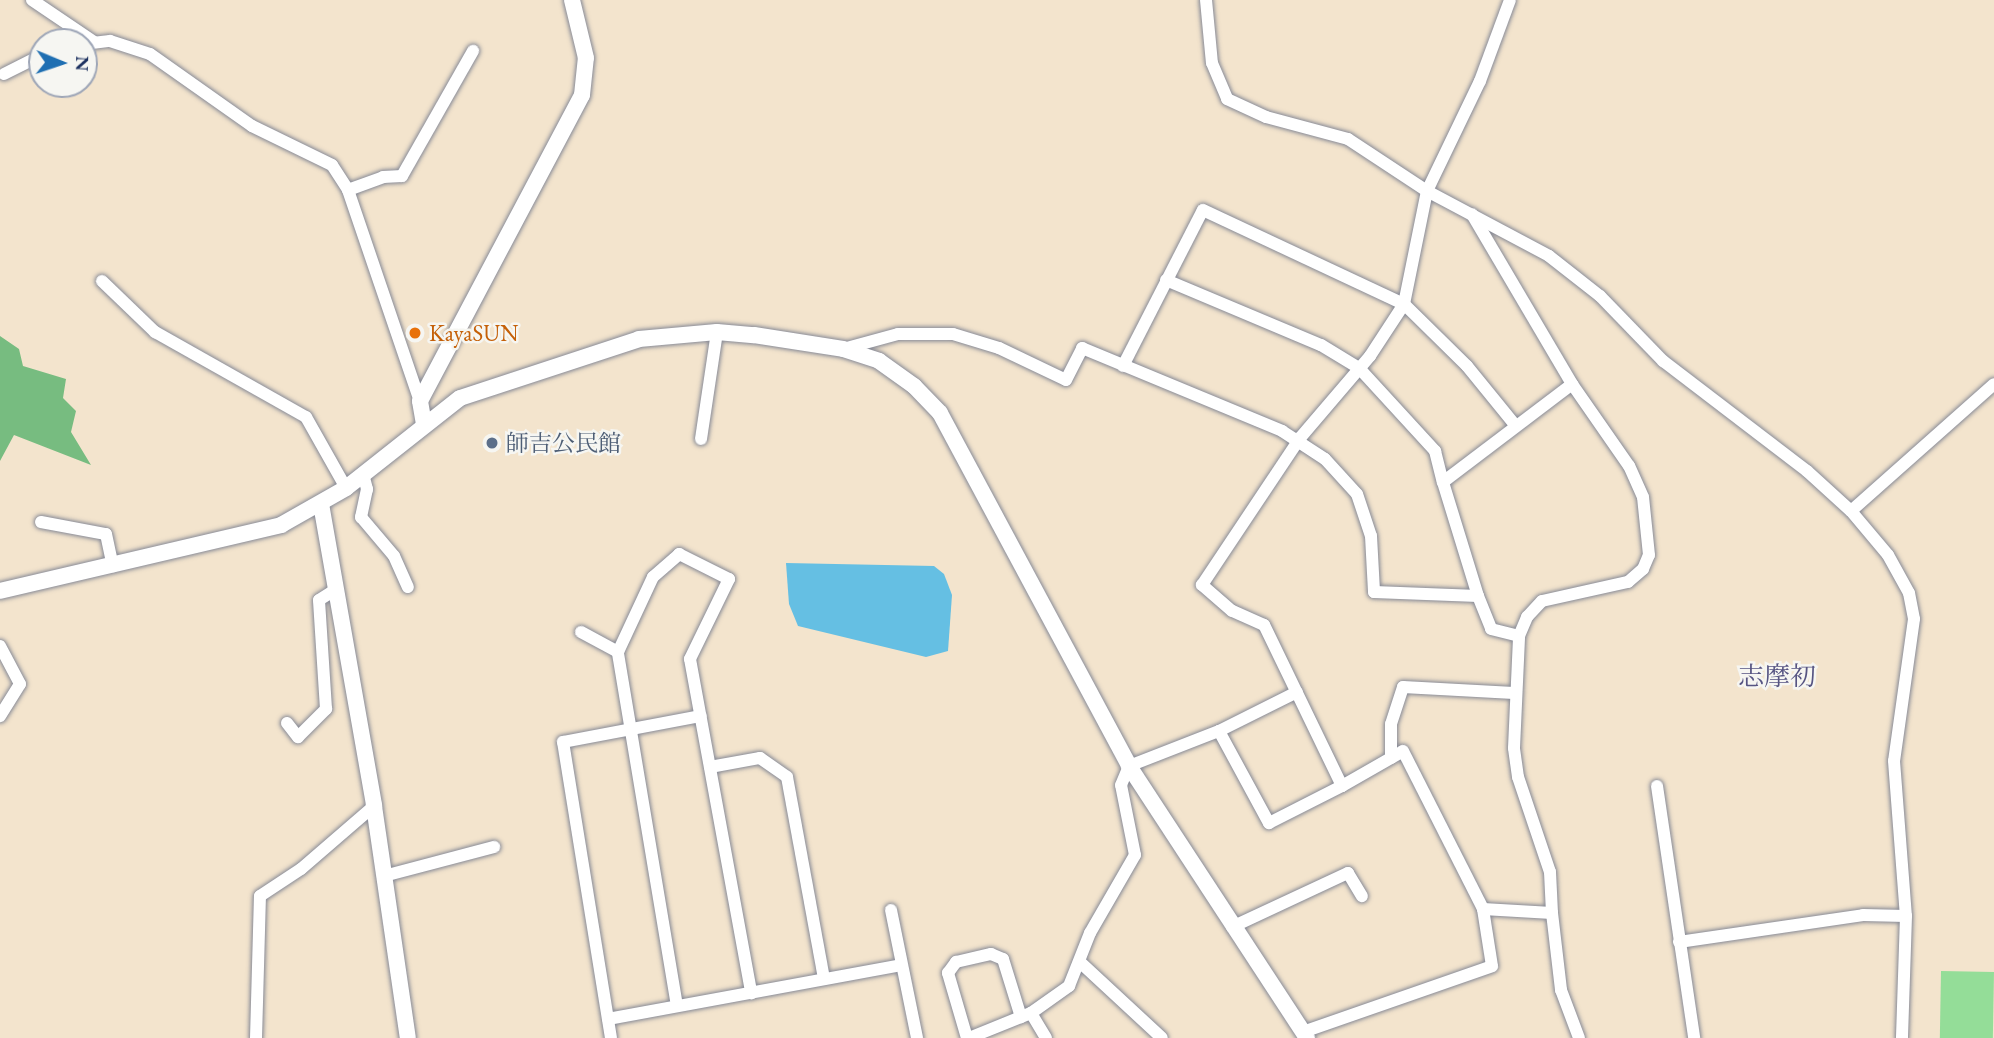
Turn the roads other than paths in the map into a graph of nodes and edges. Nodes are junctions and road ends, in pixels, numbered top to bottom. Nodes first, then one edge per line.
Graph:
1 (32, 0) edge
2 (572, 0) edge
3 (1206, 0) edge
4 (1510, 0) edge
5 (69, 28) edge
6 (98, 42) edge
7 (473, 51) dead end
8 (28, 62) edge
9 (4, 74) dead end
10 (348, 190) junction
11 (1427, 191) junction
12 (1472, 214) junction
13 (1166, 280) junction
14 (102, 281) dead end
15 (1404, 304) junction
16 (717, 332) junction
17 (843, 349) junction
18 (1123, 366) junction
19 (1359, 368) junction
20 (1572, 384) junction
21 (1994, 384) edge
22 (420, 401) junction
23 (424, 424) junction
24 (1516, 426) junction
25 (701, 439) dead end
26 (1300, 439) junction
27 (363, 474) junction
28 (1443, 482) junction
29 (346, 488) junction
30 (321, 505) junction
31 (1851, 511) junction
32 (41, 522) dead end
33 (113, 566) junction
34 (408, 587) dead end
35 (335, 590) junction
36 (0, 592) edge
37 (1478, 596) junction
38 (581, 632) dead end
39 (1519, 636) junction
40 (0, 646) edge
41 (618, 652) junction
42 (1297, 692) junction
43 (1514, 694) junction
44 (0, 716) edge
45 (701, 716) junction
46 (286, 723) dead end
47 (630, 729) junction
48 (1219, 731) junction
49 (1391, 758) junction
50 (1129, 766) junction
51 (710, 767) junction
52 (1342, 786) junction
53 (1657, 786) dead end
54 (374, 806) junction
55 (494, 847) dead end
56 (384, 876) junction
57 (1362, 896) dead end
58 (1483, 909) junction
59 (891, 910) dead end
60 (1552, 913) junction
61 (1906, 916) junction
62 (1232, 926) junction
63 (1679, 942) junction
64 (1081, 963) junction
65 (901, 965) junction
66 (824, 979) junction
67 (751, 993) junction
68 (677, 1006) junction
69 (1026, 1015) junction
70 (608, 1019) junction
71 (1305, 1035) edge
72 (256, 1038) edge
73 (408, 1038) edge
74 (611, 1038) edge
75 (917, 1038) edge
76 (968, 1038) edge
77 (1046, 1038) edge
78 (1162, 1038) edge
79 (1579, 1038) edge
80 (1694, 1038) edge
81 (1902, 1038) edge

1 - 5 street
2 - 22 street
3 - 11 street
4 - 11 street
6 - 10 street
7 - 10 street
8 - 9 street
10 - 22 street
11 - 12 street
11 - 15 street
12 - 20 street
12 - 31 street
13 - 15 street
13 - 18 street
13 - 19 street
14 - 29 street
15 - 19 street
15 - 24 street
16 - 17 street
16 - 23 street
16 - 25 street
17 - 18 street
17 - 50 street
18 - 26 street
19 - 26 street
19 - 28 street
20 - 24 street
20 - 39 street
21 - 31 street
22 - 23 street
23 - 27 street
24 - 28 street
26 - 37 street
26 - 42 street
27 - 29 street
27 - 34 street
28 - 37 street
29 - 30 street
30 - 33 street
30 - 35 street
31 - 61 street
32 - 33 street
33 - 36 street
35 - 46 street
35 - 54 street
37 - 39 street
38 - 41 street
39 - 43 street
40 - 44 street
41 - 45 street
41 - 47 street
42 - 48 street
42 - 52 street
43 - 49 street
43 - 60 street
45 - 47 street
45 - 51 street
47 - 68 street
47 - 70 street
48 - 50 street
48 - 52 street
49 - 52 street
49 - 58 street
50 - 62 street
50 - 64 street
51 - 66 street
51 - 67 street
53 - 63 street
54 - 56 street
54 - 72 street
55 - 56 street
56 - 73 street
57 - 62 street
58 - 60 street
58 - 71 street
59 - 65 street
60 - 79 street
61 - 63 street
61 - 81 street
62 - 71 street
63 - 80 street
64 - 69 street
64 - 78 street
65 - 66 street
65 - 75 street
66 - 67 street
67 - 68 street
68 - 70 street
69 - 76 street
69 - 76 street
69 - 77 street
70 - 74 street

